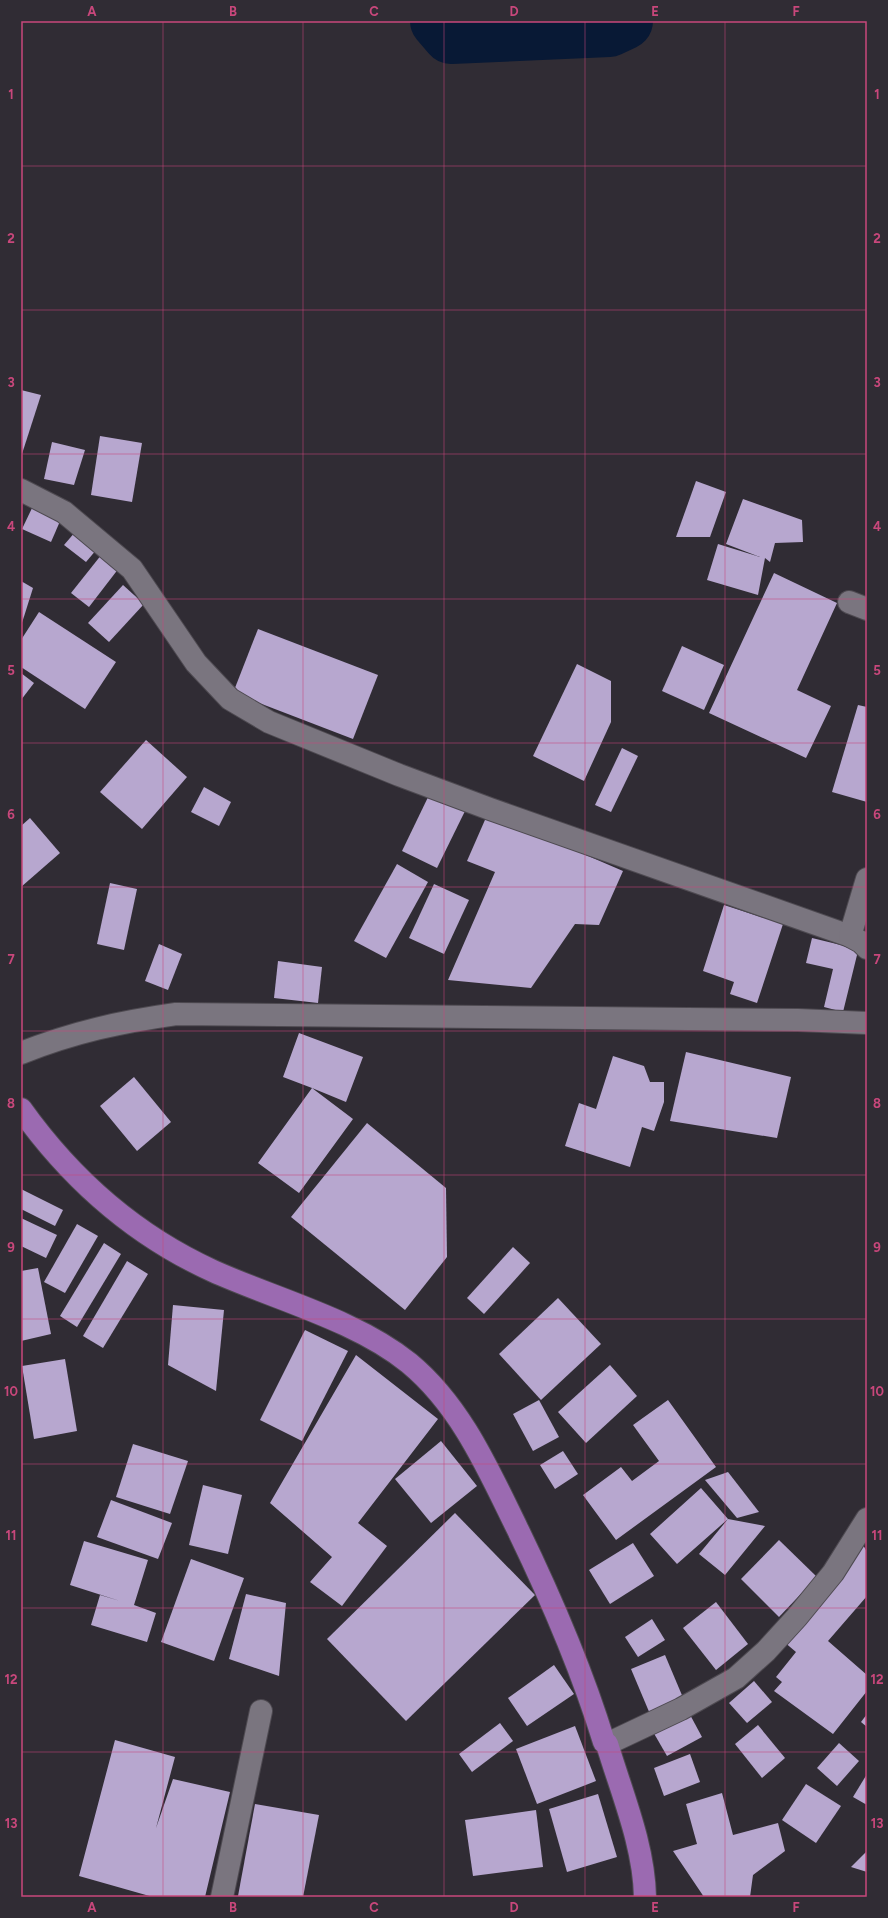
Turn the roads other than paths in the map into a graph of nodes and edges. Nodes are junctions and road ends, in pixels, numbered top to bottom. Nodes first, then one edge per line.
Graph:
1 (21, 490) edge
2 (867, 879) edge
3 (858, 942) edge
4 (867, 1022) edge
5 (21, 1053) edge
6 (21, 1111) edge
7 (867, 1519) edge
8 (261, 1711) dead end
9 (607, 1744) junction
10 (222, 1897) edge
11 (644, 1897) edge

1 - 3 street
2 - 3 street
4 - 5 street
6 - 9 main road
7 - 9 street
8 - 10 street
9 - 11 main road

